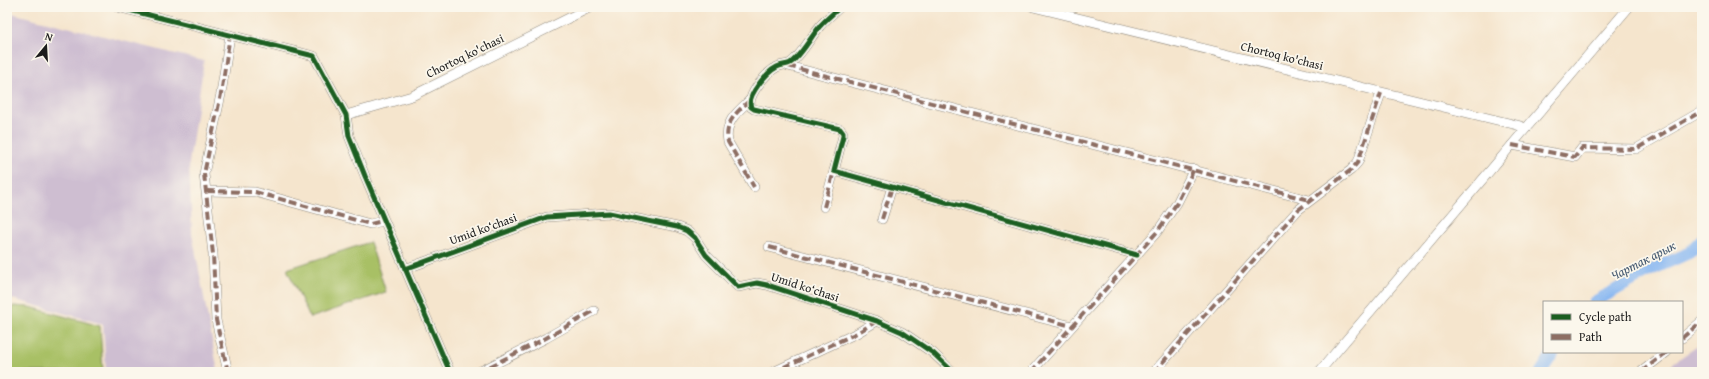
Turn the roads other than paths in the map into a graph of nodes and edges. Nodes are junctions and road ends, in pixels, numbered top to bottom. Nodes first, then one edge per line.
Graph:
1 (117, 7) edge
2 (591, 7) edge
3 (840, 7) edge
4 (1033, 7) edge
5 (1629, 7) edge
6 (230, 34) junction
7 (788, 66) junction
8 (1381, 93) junction
9 (750, 100) junction
10 (1702, 111) edge
11 (346, 114) junction
12 (1526, 128) junction
13 (1512, 145) junction
14 (1194, 169) junction
15 (834, 171) junction
16 (754, 187) dead end
17 (892, 187) junction
18 (207, 191) junction
19 (1309, 200) junction
20 (824, 207) dead end
21 (882, 219) dead end
22 (383, 221) junction
23 (769, 247) dead end
24 (1137, 255) junction
25 (405, 269) junction
26 (594, 311) dead end
27 (877, 321) junction
28 (1702, 321) edge
29 (1072, 326) junction
30 (1683, 337) edge
31 (1666, 353) edge
32 (228, 372) edge
33 (450, 372) edge
34 (479, 372) edge
35 (773, 372) edge
36 (953, 372) edge
37 (1031, 372) edge
38 (1154, 372) edge
39 (1319, 372) edge
40 (1641, 372) edge

1 - 6 street
2 - 11 street, Chortoq ko'chasi
3 - 7 street
4 - 8 street, Chortoq ko'chasi
5 - 12 street
6 - 11 street
6 - 18 street
7 - 9 street
7 - 14 street
8 - 12 street, Chortoq ko'chasi
8 - 19 street
9 - 15 street
9 - 16 street
10 - 13 street
11 - 22 street
12 - 13 street
13 - 39 street
14 - 19 street
14 - 24 street
15 - 17 street
15 - 20 street
17 - 21 street
17 - 24 street
18 - 22 street
18 - 32 street
19 - 38 street
22 - 25 street
23 - 29 street
24 - 29 street
25 - 27 street, Umid ko‘chasi
25 - 33 street
26 - 34 street
27 - 35 street
27 - 36 street, Umid ko‘chasi
28 - 30 street
29 - 37 street
31 - 40 street

